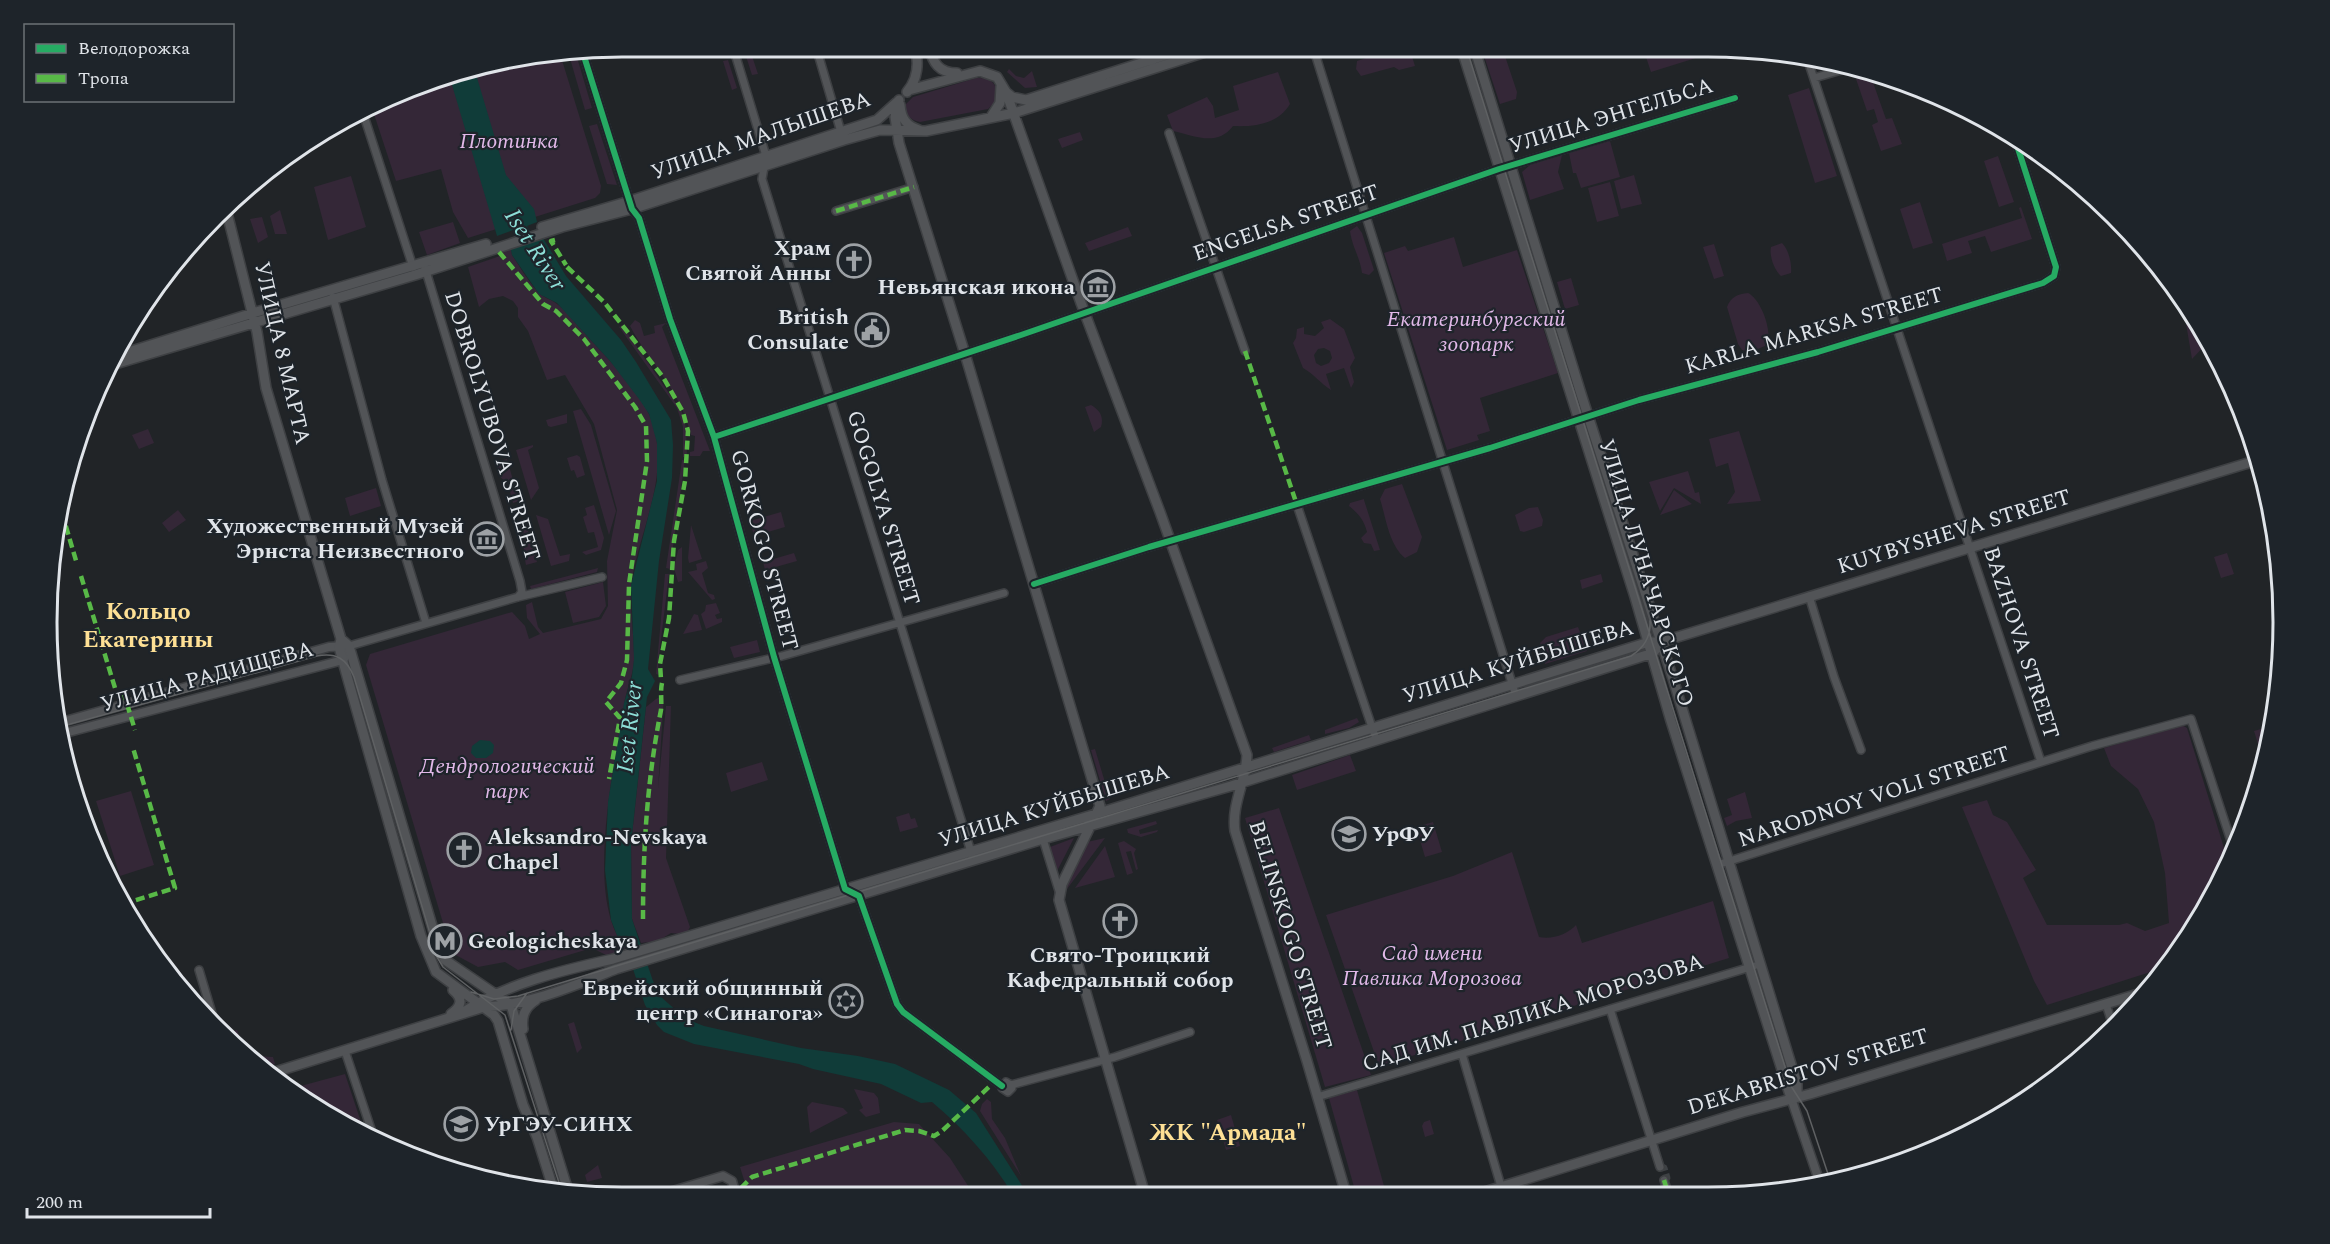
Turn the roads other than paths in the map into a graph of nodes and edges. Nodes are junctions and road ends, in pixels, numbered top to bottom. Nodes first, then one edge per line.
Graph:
1 (735, 57) edge
2 (819, 57) edge
3 (918, 57) edge
4 (932, 57) edge
5 (1150, 57) edge
6 (1168, 57) edge
7 (1180, 57) edge
8 (1317, 57) edge
9 (1464, 57) edge
10 (1477, 57) edge
11 (585, 58) edge
12 (1152, 64) junction
13 (1810, 67) edge
14 (1835, 72) edge
15 (971, 73) junction
16 (1814, 78) junction
17 (1000, 81) junction
18 (909, 90) junction
19 (1006, 92) junction
20 (1734, 98) dead end
21 (899, 100) junction
22 (1014, 113) junction
23 (991, 117) junction
24 (365, 119) edge
25 (897, 130) junction
26 (926, 131) junction
27 (841, 132) junction
28 (1170, 133) dead end
29 (2018, 150) edge
30 (765, 161) junction
31 (1512, 165) junction
32 (1498, 169) junction
33 (914, 188) junction
34 (631, 205) junction
35 (836, 211) dead end
36 (1365, 215) junction
37 (228, 217) edge
38 (1217, 266) junction
39 (413, 267) junction
40 (425, 268) junction
41 (333, 295) junction
42 (1085, 312) junction
43 (254, 318) junction
44 (1896, 328) junction
45 (1245, 351) dead end
46 (965, 354) junction
47 (124, 356) edge
48 (830, 399) junction
49 (1588, 416) junction
50 (1578, 419) junction
51 (714, 437) junction
52 (1443, 462) junction
53 (2250, 462) edge
54 (1297, 505) junction
55 (1171, 541) junction
56 (1969, 547) junction
57 (602, 577) dead end
58 (1034, 584) junction
59 (1004, 593) dead end
60 (1809, 596) junction
61 (518, 597) junction
62 (900, 622) junction
63 (426, 623) junction
64 (1649, 642) junction
65 (1661, 642) junction
66 (343, 644) junction
67 (1653, 653) junction
68 (774, 657) junction
69 (342, 660) junction
70 (680, 680) dead end
71 (1512, 685) junction
72 (1516, 696) junction
73 (66, 721) edge
74 (1372, 729) junction
75 (68, 732) edge
76 (1376, 739) junction
77 (1861, 750) dead end
78 (2041, 762) junction
79 (1247, 767) junction
80 (1244, 782) junction
81 (1100, 810) junction
82 (1115, 818) junction
83 (1091, 825) junction
84 (2230, 838) edge
85 (1043, 839) junction
86 (973, 856) junction
87 (1728, 862) junction
88 (1717, 865) junction
89 (845, 889) junction
90 (1060, 894) junction
91 (859, 896) junction
92 (683, 938) junction
93 (687, 948) junction
94 (1755, 965) junction
95 (199, 970) dead end
96 (459, 970) junction
97 (436, 972) junction
98 (550, 976) junction
99 (554, 992) junction
100 (495, 994) junction
101 (2132, 996) edge
102 (2106, 1004) junction
103 (480, 1005) junction
104 (512, 1005) junction
105 (1610, 1009) junction
106 (211, 1010) edge
107 (2111, 1019) edge
108 (439, 1020) junction
109 (499, 1025) junction
110 (1190, 1032) dead end
111 (345, 1051) junction
112 (526, 1051) junction
113 (1462, 1054) junction
114 (1106, 1060) junction
115 (279, 1071) edge
116 (1317, 1097) junction
117 (1794, 1097) junction
118 (371, 1128) edge
119 (1651, 1140) junction
120 (1660, 1167) tunnel mouth
121 (1818, 1176) edge
122 (1664, 1180) tunnel mouth
123 (551, 1182) edge
124 (565, 1184) edge
125 (686, 1187) edge
126 (734, 1187) edge
127 (1142, 1187) edge
128 (1344, 1187) edge
129 (1501, 1187) edge
130 (1511, 1187) edge
131 (1666, 1187) edge

1 - 30 street, GOGOLYA STREET
2 - 27 street
3 - 18 main road
4 - 15 main road
5 - 12 street
6 - 12 main road, УЛИЦА МАЛЫШЕВА
7 - 12 main road, УЛИЦА МАЛЫШЕВА
8 - 36 street
9 - 32 main road, УЛИЦА ЛУНАЧАРСКОГО
10 - 31 main road, УЛИЦА ЛУНАЧАРСКОГО
11 - 34 street, GORKOGO STREET
12 - 19 main road, УЛИЦА МАЛЫШЕВА
12 - 22 main road, УЛИЦА МАЛЫШЕВА
13 - 16 street, BAZHOVA STREET
14 - 16 street
15 - 17 main road
15 - 18 main road
16 - 44 street, BAZHOVA STREET
17 - 19 main road, BELINSKOGO STREET
17 - 23 main road
18 - 21 main road, УЛИЦА МАЛЫШЕВА
19 - 22 main road, BELINSKOGO STREET
20 - 31 street, УЛИЦА ЭНГЕЛЬСА
21 - 25 main road
21 - 26 main road
21 - 27 main road, УЛИЦА МАЛЫШЕВА
22 - 23 main road, УЛИЦА МАЛЫШЕВА
22 - 42 main road, BELINSKOGO STREET
23 - 26 main road, УЛИЦА МАЛЫШЕВА
24 - 39 street
25 - 26 main road, УЛИЦА МАЛЫШЕВА
25 - 30 main road, УЛИЦА МАЛЫШЕВА
25 - 33 main road
27 - 30 main road, УЛИЦА МАЛЫШЕВА
28 - 38 street
29 - 44 street, KARLA MARKSA STREET
30 - 34 main road
30 - 48 street, GOGOLYA STREET
31 - 32 street, УЛИЦА ЭНГЕЛЬСА
31 - 49 main road, УЛИЦА ЛУНАЧАРСКОГО
32 - 36 street, ENGELSA STREET
32 - 50 main road, УЛИЦА ЛУНАЧАРСКОГО
33 - 35 street
33 - 46 main road
34 - 40 main road
34 - 51 street, GORKOGO STREET
36 - 38 street, ENGELSA STREET
36 - 52 street
37 - 43 main road, УЛИЦА 8 МАРТА
38 - 42 street, ENGELSA STREET
38 - 45 street
39 - 40 main road
39 - 41 main road
40 - 41 main road
40 - 61 street, DOBROLYUBOVA STREET
41 - 43 main road
41 - 63 street
42 - 46 street
42 - 55 main road, BELINSKOGO STREET
43 - 47 main road
43 - 66 main road, УЛИЦА 8 МАРТА
44 - 49 street, KARLA MARKSA STREET
44 - 56 street, BAZHOVA STREET
46 - 48 street
46 - 58 main road
48 - 51 street
48 - 62 street, GOGOLYA STREET
49 - 50 street, KARLA MARKSA STREET
49 - 65 main road, УЛИЦА ЛУНАЧАРСКОГО
50 - 52 street, KARLA MARKSA STREET
50 - 64 main road, УЛИЦА ЛУНАЧАРСКОГО
51 - 68 street, GORKOGO STREET
52 - 54 street
52 - 71 street
53 - 56 main road, KUYBYSHEVA STREET
54 - 55 street
54 - 74 street
55 - 58 street
55 - 79 main road, BELINSKOGO STREET
56 - 60 main road, KUYBYSHEVA STREET
56 - 78 street, BAZHOVA STREET
57 - 61 street, УЛИЦА РАДИЩЕВА
58 - 81 main road
59 - 62 street
60 - 65 main road, KUYBYSHEVA STREET
60 - 77 street
61 - 63 street, УЛИЦА РАДИЩЕВА
62 - 68 street
62 - 86 street, GOGOLYA STREET
63 - 66 street, УЛИЦА РАДИЩЕВА
64 - 65 main road, УЛИЦА КУЙБЫШЕВА
64 - 67 main road, УЛИЦА ЛУНАЧАРСКОГО
64 - 71 main road, УЛИЦА КУЙБЫШЕВА
65 - 67 main road, УЛИЦА КУЙБЫШЕВА
65 - 87 main road, УЛИЦА ЛУНАЧАРСКОГО
66 - 69 main road, УЛИЦА 8 МАРТА
66 - 73 street, УЛИЦА РАДИЩЕВА
66 - 96 main road, УЛИЦА 8 МАРТА
67 - 72 main road, УЛИЦА КУЙБЫШЕВА
67 - 88 main road, УЛИЦА ЛУНАЧАРСКОГО
68 - 70 street
68 - 89 street, GORKOGO STREET
69 - 75 street, УЛИЦА РАДИЩЕВА
69 - 97 main road, УЛИЦА 8 МАРТА
71 - 72 street
71 - 74 main road, УЛИЦА КУЙБЫШЕВА
72 - 76 main road, УЛИЦА КУЙБЫШЕВА
74 - 76 street
74 - 79 main road, УЛИЦА КУЙБЫШЕВА
76 - 80 main road, УЛИЦА КУЙБЫШЕВА
78 - 84 street, NARODNOY VOLI STREET
78 - 87 street, NARODNOY VOLI STREET
79 - 80 main road, BELINSKOGO STREET
79 - 81 main road, УЛИЦА КУЙБЫШЕВА
80 - 82 main road, УЛИЦА КУЙБЫШЕВА
80 - 116 main road, BELINSKOGO STREET
81 - 82 main road
81 - 83 main road
81 - 86 main road, УЛИЦА КУЙБЫШЕВА
82 - 83 main road, УЛИЦА КУЙБЫШЕВА
83 - 85 main road, УЛИЦА КУЙБЫШЕВА
83 - 90 main road
85 - 86 main road, УЛИЦА КУЙБЫШЕВА
85 - 90 street
86 - 89 main road, УЛИЦА КУЙБЫШЕВА
86 - 91 main road, УЛИЦА КУЙБЫШЕВА
87 - 88 street, NARODNOY VOLI STREET
87 - 94 main road, УЛИЦА ЛУНАЧАРСКОГО
88 - 94 main road, УЛИЦА ЛУНАЧАРСКОГО
89 - 91 street
89 - 92 main road, УЛИЦА КУЙБЫШЕВА
90 - 114 main road
91 - 93 main road, УЛИЦА КУЙБЫШЕВА
91 - 114 street
92 - 93 main road
92 - 98 main road, УЛИЦА КУЙБЫШЕВА
93 - 99 main road, УЛИЦА КУЙБЫШЕВА
94 - 105 street, САД ИМ. ПАВЛИКА МОРОЗОВА
94 - 117 main road, УЛИЦА ЛУНАЧАРСКОГО
95 - 106 street
96 - 98 main road
96 - 100 main road, УЛИЦА 8 МАРТА
97 - 103 main road
97 - 108 main road
98 - 100 main road, УЛИЦА КУЙБЫШЕВА
99 - 104 main road, УЛИЦА КУЙБЫШЕВА
99 - 112 main road
100 - 103 main road, УЛИЦА КУЙБЫШЕВА
100 - 104 main road, УЛИЦА 8 МАРТА
101 - 102 main road, DEKABRISTOV STREET
102 - 107 street
102 - 117 main road, DEKABRISTOV STREET
103 - 104 main road, УЛИЦА КУЙБЫШЕВА
103 - 108 main road, УЛИЦА КУЙБЫШЕВА
103 - 109 main road
104 - 112 main road
105 - 113 street, САД ИМ. ПАВЛИКА МОРОЗОВА
105 - 119 street
108 - 109 main road
108 - 111 main road
109 - 123 main road
110 - 114 street
111 - 115 main road
111 - 118 street
112 - 124 main road
113 - 116 street, САД ИМ. ПАВЛИКА МОРОЗОВА
113 - 129 street
114 - 127 main road
116 - 128 main road, BELINSKOGO STREET
117 - 119 main road, DEKABRISTOV STREET
117 - 121 street
119 - 120 street
119 - 130 main road, DEKABRISTOV STREET
122 - 131 street
125 - 126 street

